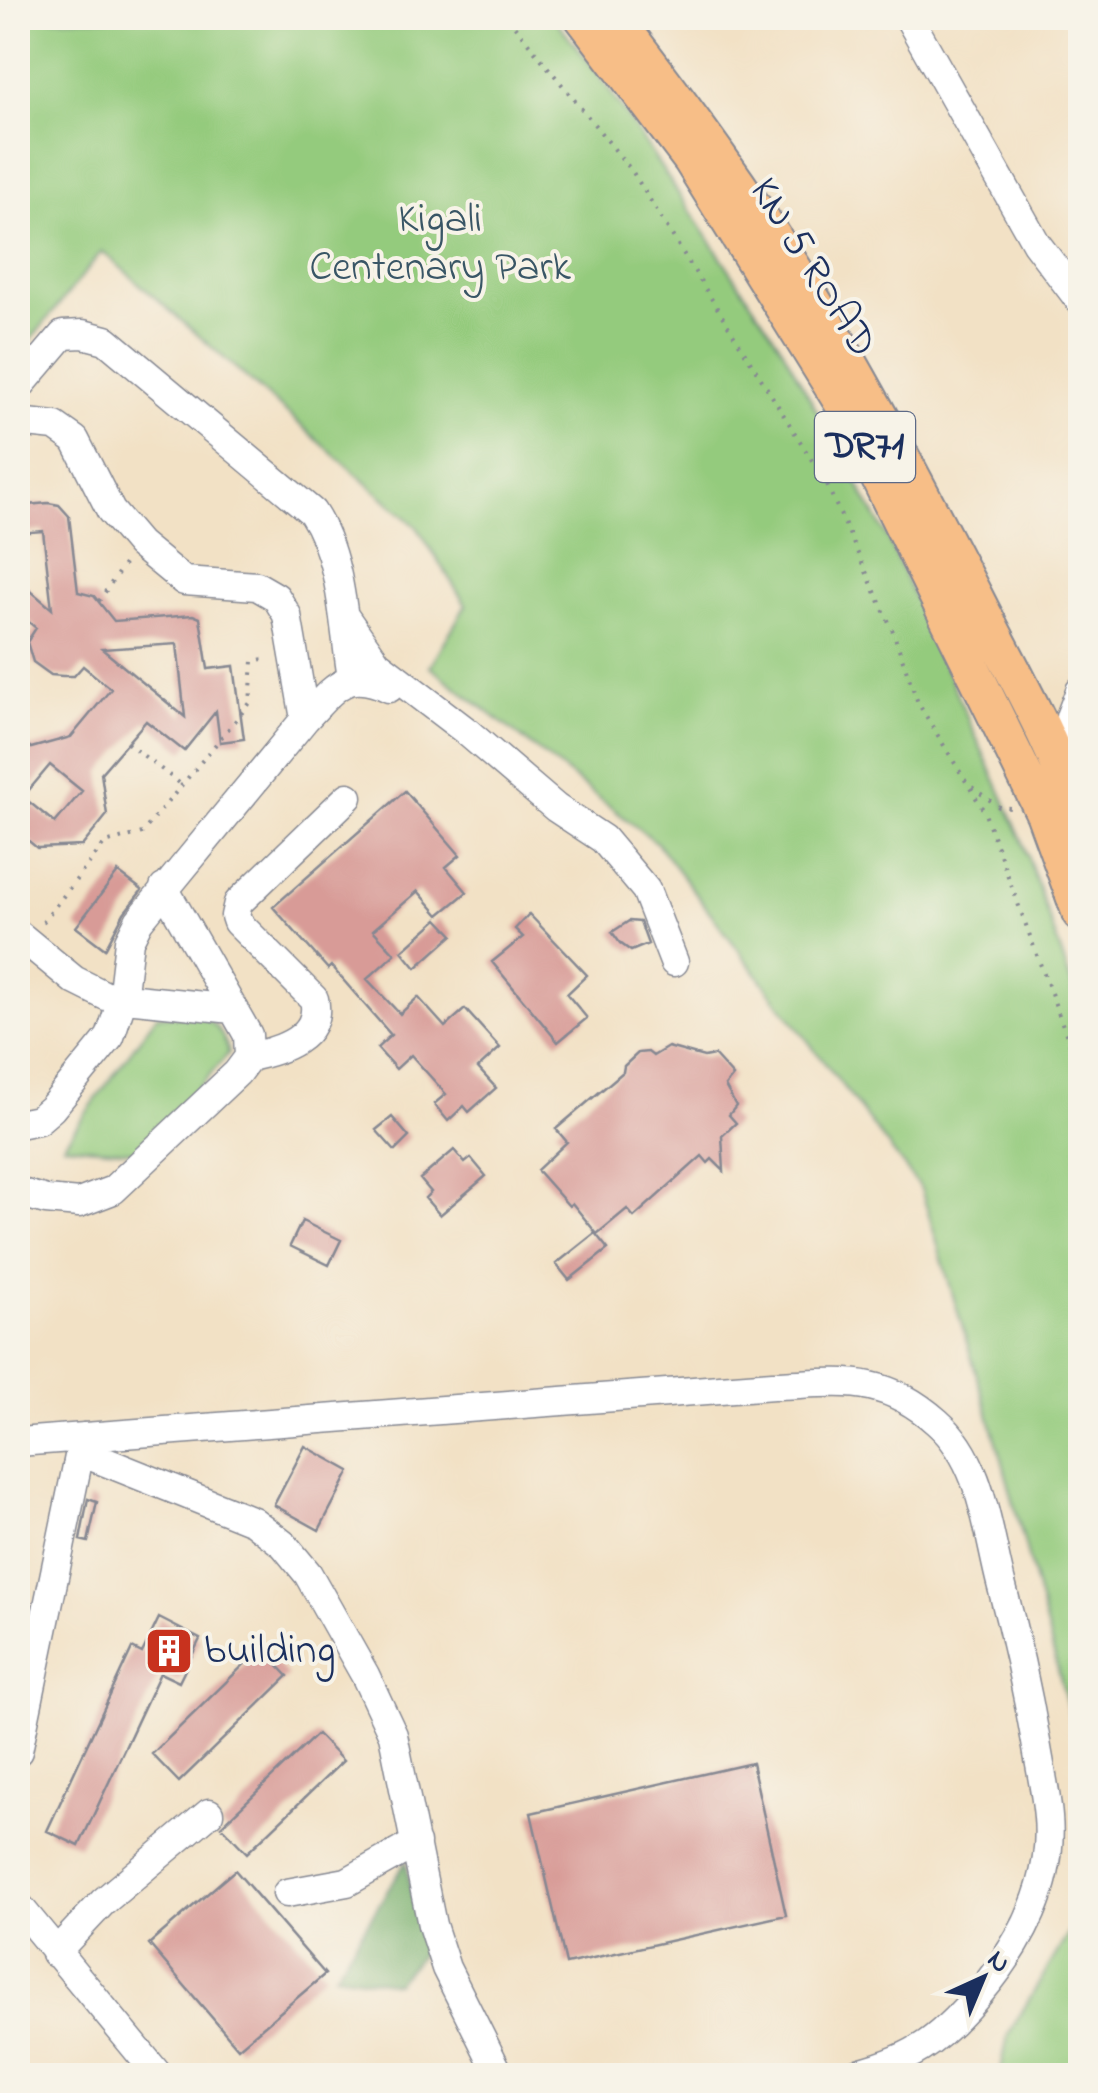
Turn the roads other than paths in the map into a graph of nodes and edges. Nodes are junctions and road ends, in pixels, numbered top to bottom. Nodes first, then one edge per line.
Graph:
1 (583, 18) edge
2 (615, 18) edge
3 (908, 18) edge
4 (1080, 301) edge
5 (18, 388) edge
6 (18, 422) edge
7 (341, 612) junction
8 (352, 678) junction
9 (389, 688) dead end
10 (1080, 691) edge
11 (305, 720) junction
12 (348, 797) dead end
13 (1079, 817) edge
14 (164, 888) junction
15 (1080, 914) edge
16 (21, 944) edge
17 (674, 962) dead end
18 (122, 1000) junction
19 (233, 1009) junction
20 (249, 1057) junction
21 (18, 1124) edge
22 (18, 1192) edge
23 (18, 1442) edge
24 (82, 1444) junction
25 (18, 1751) edge
26 (210, 1813) dead end
27 (416, 1843) junction
28 (287, 1893) dead end
29 (18, 1905) edge
30 (55, 1953) junction
31 (159, 2076) edge
32 (500, 2076) edge
33 (846, 2076) edge

1 - 15 main road, KN 5 ROAD / DR71
2 - 13 main road, KN 5 ROAD / DR71
3 - 4 street
5 - 7 street
6 - 11 street
7 - 8 street
7 - 17 street
8 - 9 street
8 - 11 street
10 - 13 street
11 - 14 street
12 - 20 street
14 - 18 street
14 - 19 street
16 - 18 street
18 - 19 street
18 - 21 street
19 - 20 street
20 - 22 street
23 - 24 street
24 - 25 street
24 - 27 street
24 - 33 street
26 - 30 street
27 - 28 street
27 - 32 street
29 - 30 street
30 - 31 street

